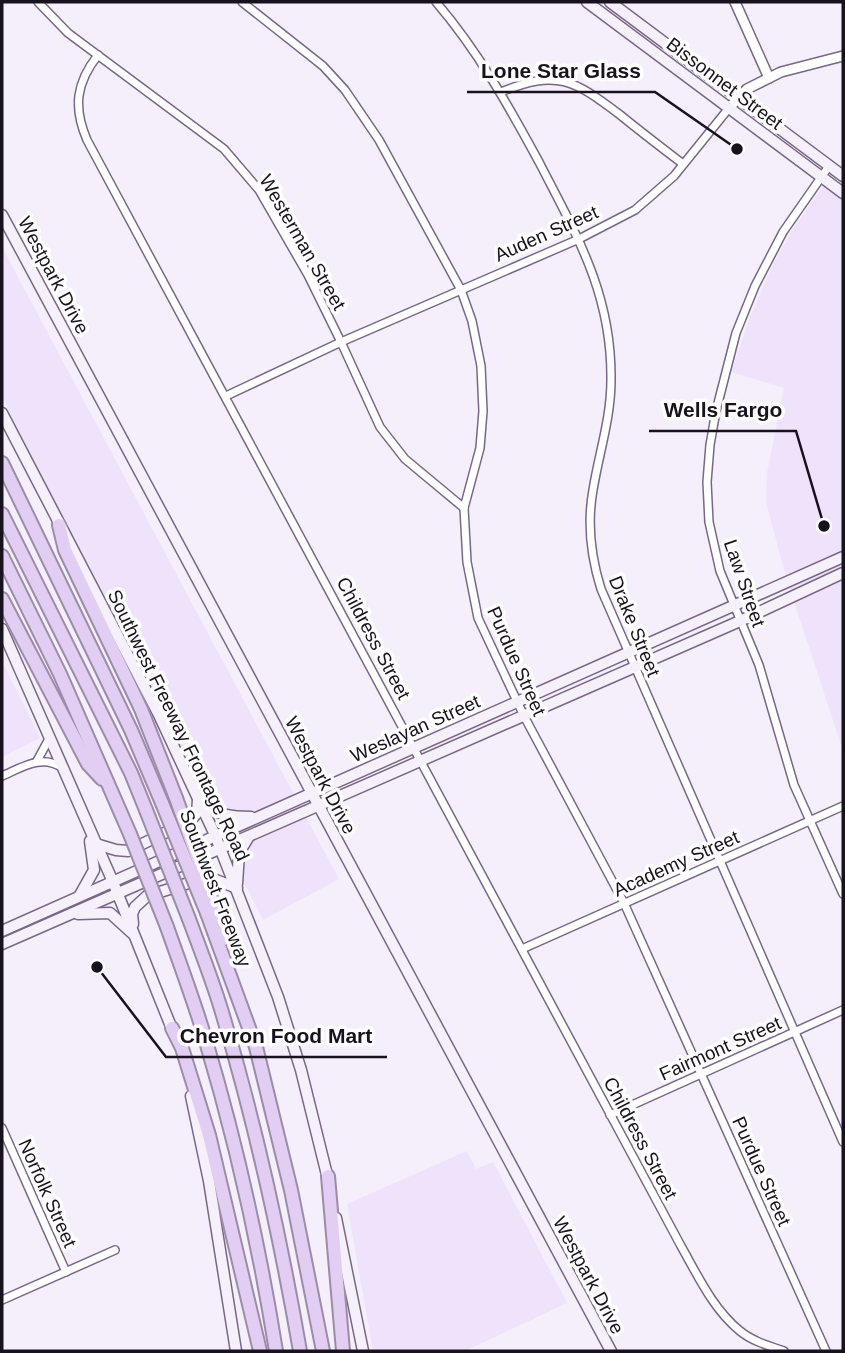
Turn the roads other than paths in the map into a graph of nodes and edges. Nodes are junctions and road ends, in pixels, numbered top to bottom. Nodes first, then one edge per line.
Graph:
1 (38, 2) edge
2 (242, 2) edge
3 (436, 2) edge
4 (587, 2) edge
5 (610, 2) edge
6 (735, 2) edge
7 (98, 55) junction
8 (843, 56) edge
9 (769, 78) junction
10 (501, 92) junction
11 (739, 98) junction
12 (729, 108) junction
13 (683, 164) junction
14 (830, 166) junction
15 (843, 176) edge
16 (821, 177) junction
17 (843, 193) edge
18 (2, 215) edge
19 (579, 239) junction
20 (461, 290) junction
21 (341, 342) junction
22 (226, 396) junction
23 (2, 413) edge
24 (2, 463) edge
25 (464, 508) junction
26 (3, 516) edge
27 (59, 525) junction
28 (2, 556) edge
29 (843, 557) edge
30 (843, 573) edge
31 (2, 599) edge
32 (733, 605) junction
33 (740, 621) junction
34 (2, 629) edge
35 (628, 652) junction
36 (634, 667) junction
37 (517, 702) junction
38 (524, 716) junction
39 (51, 736) junction
40 (415, 748) junction
41 (37, 761) junction
42 (422, 761) junction
43 (65, 769) junction
44 (2, 776) edge
45 (109, 786) junction
46 (311, 792) junction
47 (198, 797) junction
48 (318, 806) junction
49 (843, 806) edge
50 (255, 817) junction
51 (810, 820) junction
52 (87, 823) junction
53 (215, 835) junction
54 (250, 837) junction
55 (96, 844) junction
56 (221, 849) junction
57 (718, 861) junction
58 (113, 882) junction
59 (237, 888) junction
60 (118, 893) junction
61 (843, 894) edge
62 (77, 898) junction
63 (624, 903) junction
64 (211, 912) junction
65 (67, 915) junction
66 (2, 931) edge
67 (136, 936) junction
68 (2, 944) edge
69 (522, 949) junction
70 (843, 1010) edge
71 (172, 1028) junction
72 (794, 1032) junction
73 (701, 1074) junction
74 (610, 1115) junction
75 (2, 1128) edge
76 (843, 1142) edge
77 (328, 1176) junction
78 (115, 1250) dead end
79 (66, 1272) junction
80 (2, 1300) edge
81 (236, 1351) edge
82 (260, 1351) edge
83 (276, 1351) edge
84 (300, 1351) edge
85 (323, 1351) edge
86 (343, 1351) edge
87 (363, 1351) edge
88 (611, 1351) edge
89 (784, 1351) edge
90 (826, 1351) edge

1 - 7 street, Westerman Street
2 - 20 street, Purdue Street
3 - 10 street, Drake Street
4 - 12 main road, Bissonnet Street
5 - 11 main road, Bissonnet Street
6 - 9 street
7 - 21 street, Westerman Street
7 - 22 street, Childress Street
8 - 9 street, Auden Street
9 - 11 street, Auden Street
10 - 13 street
10 - 19 street, Drake Street
11 - 12 street, Auden Street
11 - 14 main road, Bissonnet Street
12 - 13 street, Auden Street
12 - 16 main road, Bissonnet Street
13 - 19 street, Auden Street
14 - 15 main road, Bissonnet Street
14 - 16 street, Law Street
16 - 17 main road, Bissonnet Street
16 - 32 street, Law Street
18 - 46 main road, Westpark Drive
19 - 20 street, Auden Street
19 - 35 street, Drake Street
20 - 21 street, Auden Street
20 - 25 street, Purdue Street
21 - 22 street, Auden Street
21 - 25 street, Westerman Street
22 - 40 street, Childress Street
23 - 27 main road, Southwest Freeway Frontage Road
24 - 64 highway, Southwest Freeway, bridge
25 - 37 street, Purdue Street
26 - 84 highway, bridge
27 - 47 main road, Southwest Freeway Frontage Road
27 - 64 highway, bridge
28 - 45 highway
29 - 32 main road, Weslayan Street
30 - 33 main road, Weslayan Street
31 - 45 highway
32 - 33 street, Law Street
32 - 35 main road, Weslayan Street
33 - 36 main road, Weslayan Street
33 - 51 street, Law Street
34 - 39 main road
35 - 36 street, Drake Street
35 - 37 main road, Weslayan Street
36 - 38 main road, Weslayan Street
36 - 57 street, Drake Street
37 - 38 street, Purdue Street
37 - 40 main road, Weslayan Street
38 - 42 main road, Weslayan Street
38 - 63 street, Purdue Street
39 - 41 street
39 - 43 main road
40 - 42 street, Childress Street
40 - 46 main road, Weslayan Street
41 - 43 street
41 - 44 street
42 - 48 main road, Weslayan Street
42 - 69 street, Childress Street
43 - 52 main road
45 - 83 highway, bridge
46 - 48 main road, Westpark Drive
46 - 50 main road, Weslayan Street
47 - 50 main road
47 - 53 main road, Southwest Freeway Frontage Road
47 - 55 main road
48 - 54 main road, Weslayan Street
48 - 88 main road, Westpark Drive
49 - 51 street, Academy Street
50 - 53 main road, Weslayan Street
51 - 57 street, Academy Street
51 - 61 street, Law Street
52 - 55 main road
52 - 62 main road
53 - 56 main road, Southwest Freeway Frontage Road
53 - 58 main road, Weslayan Street
54 - 56 main road, Weslayan Street
54 - 59 main road
55 - 58 main road
56 - 59 main road, Southwest Freeway Frontage Road
56 - 60 main road, Weslayan Street
57 - 63 street, Academy Street
57 - 72 street, Drake Street
58 - 60 main road
58 - 62 main road, Weslayan Street
59 - 67 main road
59 - 77 main road, Southwest Freeway Frontage Road
60 - 65 main road, Weslayan Street
60 - 67 main road
62 - 66 main road, Weslayan Street
63 - 69 street, Academy Street
63 - 73 street, Purdue Street
64 - 85 highway
65 - 67 main road
65 - 68 main road, Weslayan Street
67 - 71 main road
69 - 74 street, Childress Street
70 - 72 street, Fairmont Street
71 - 81 main road
71 - 82 highway
72 - 73 street, Fairmont Street
72 - 76 street, Drake Street
73 - 74 street, Fairmont Street
73 - 90 street, Purdue Street
74 - 89 street, Childress Street
75 - 79 street, Norfolk Street
77 - 86 highway
77 - 87 main road, Southwest Freeway Frontage Road
78 - 79 street
79 - 80 street

